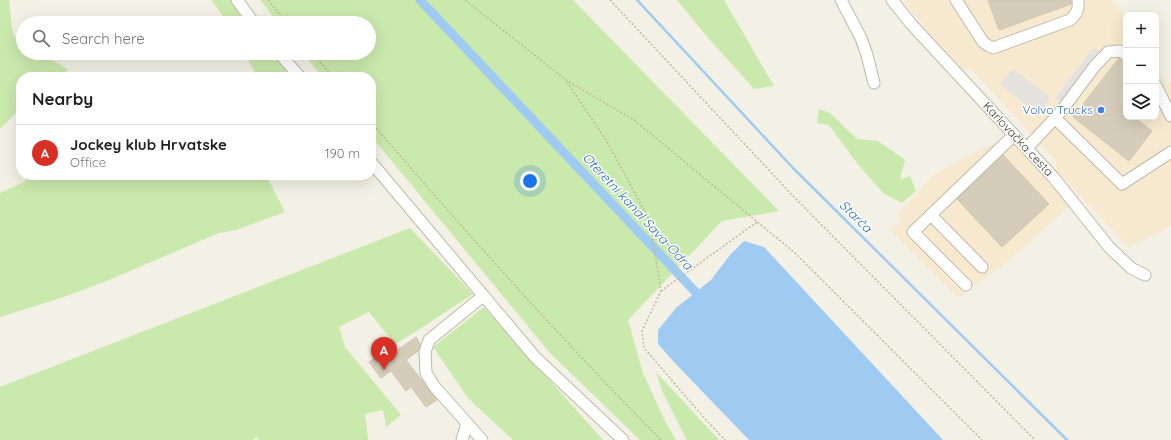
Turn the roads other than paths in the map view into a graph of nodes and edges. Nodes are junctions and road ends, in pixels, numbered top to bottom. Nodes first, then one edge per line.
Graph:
1 (237, 0) edge
2 (841, 0) edge
3 (956, 0) edge
4 (1078, 0) edge
5 (895, 1) edge
6 (249, 16) edge
7 (1123, 52) edge
8 (285, 60) edge
9 (296, 72) edge
10 (874, 83) dead end
11 (1159, 92) edge
12 (1171, 116) edge
13 (1056, 118) junction
14 (1014, 135) junction
15 (1027, 148) junction
16 (1171, 152) edge
17 (376, 168) edge
18 (931, 215) junction
19 (982, 266) dead end
20 (1145, 275) dead end
21 (966, 285) dead end
22 (483, 296) junction
23 (467, 423) junction
24 (621, 439) edge
25 (462, 440) edge
26 (482, 440) edge

1 - 6 street
2 - 10 street
3 - 4 street
5 - 14 street, Karlovačka cesta
7 - 13 street
8 - 9 street
11 - 12 street
13 - 15 street
13 - 16 street
14 - 15 street, Karlovačka cesta
14 - 18 street
15 - 20 street, Karlovačka cesta
17 - 22 street
18 - 19 street
18 - 21 street
22 - 23 street
22 - 24 street
23 - 25 street
23 - 26 street

